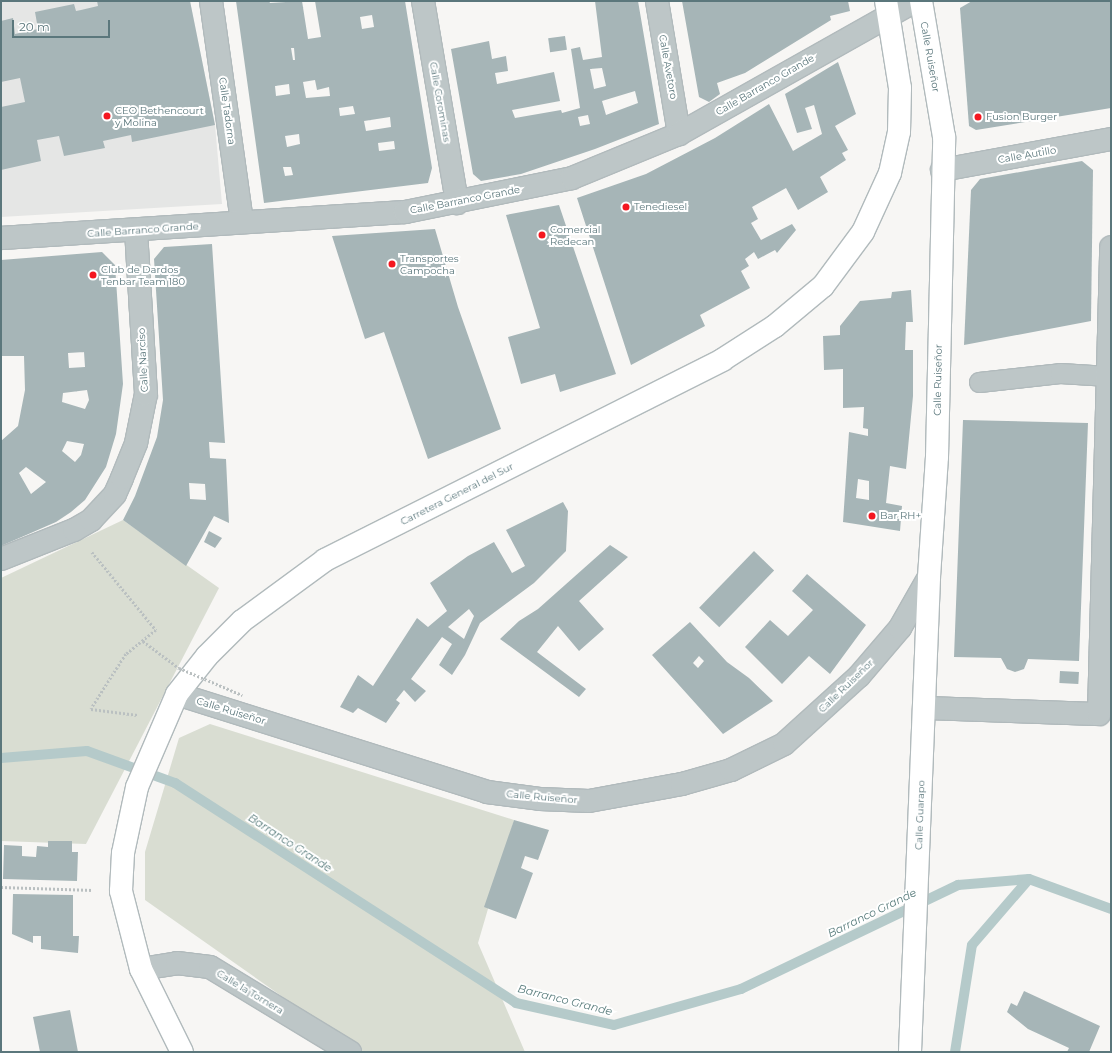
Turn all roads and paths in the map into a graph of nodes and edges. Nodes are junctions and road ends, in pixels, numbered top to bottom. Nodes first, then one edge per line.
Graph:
1 (211, 1) edge
2 (423, 1) edge
3 (657, 1) edge
4 (915, 1) edge
5 (921, 1) edge
6 (887, 8) edge
7 (679, 134) junction
8 (1111, 139) edge
9 (942, 170) junction
10 (457, 203) junction
11 (242, 221) junction
12 (136, 232) junction
13 (1, 238) edge
14 (1111, 247) edge
15 (1108, 376) junction
16 (979, 382) dead end
17 (74, 530) junction
18 (1, 559) edge
19 (929, 577) junction
20 (143, 641) junction
21 (177, 694) junction
22 (242, 695) dead end
23 (924, 708) junction
24 (165, 718) junction
25 (1, 888) edge
26 (122, 891) junction
27 (141, 969) junction
28 (182, 1052) edge
29 (350, 1052) edge
30 (910, 1052) edge

1 - 11 street, Calle Tadorna
2 - 10 street, Calle Corominas
3 - 7 street, Calle Avetoro
4 - 6 street, Calle Barranco Grande
5 - 9 main road, Calle Ruiseñor
6 - 7 street, Calle Barranco Grande
6 - 21 main road, Carretera General del Sur
7 - 10 street, Calle Barranco Grande
8 - 9 street, Calle Autillo
9 - 19 main road, Calle Ruiseñor
10 - 11 street, Calle Barranco Grande
11 - 12 street, Calle Barranco Grande
12 - 13 street, Calle Barranco Grande
12 - 17 street, Calle Narciso
14 - 15 street
15 - 16 lane
15 - 23 street
17 - 18 street, Calle Narciso
17 - 20 path
19 - 21 street, Calle Ruiseñor
19 - 23 main road, Calle Guarapo
20 - 22 path, bridge
20 - 24 path
21 - 24 main road, Carretera General del Sur
23 - 30 main road, Calle Guarapo
24 - 26 main road, Carretera General del Sur
25 - 26 path
26 - 27 main road, Carretera General del Sur
27 - 28 main road, Carretera General del Sur
27 - 29 street, Calle la Tornera

